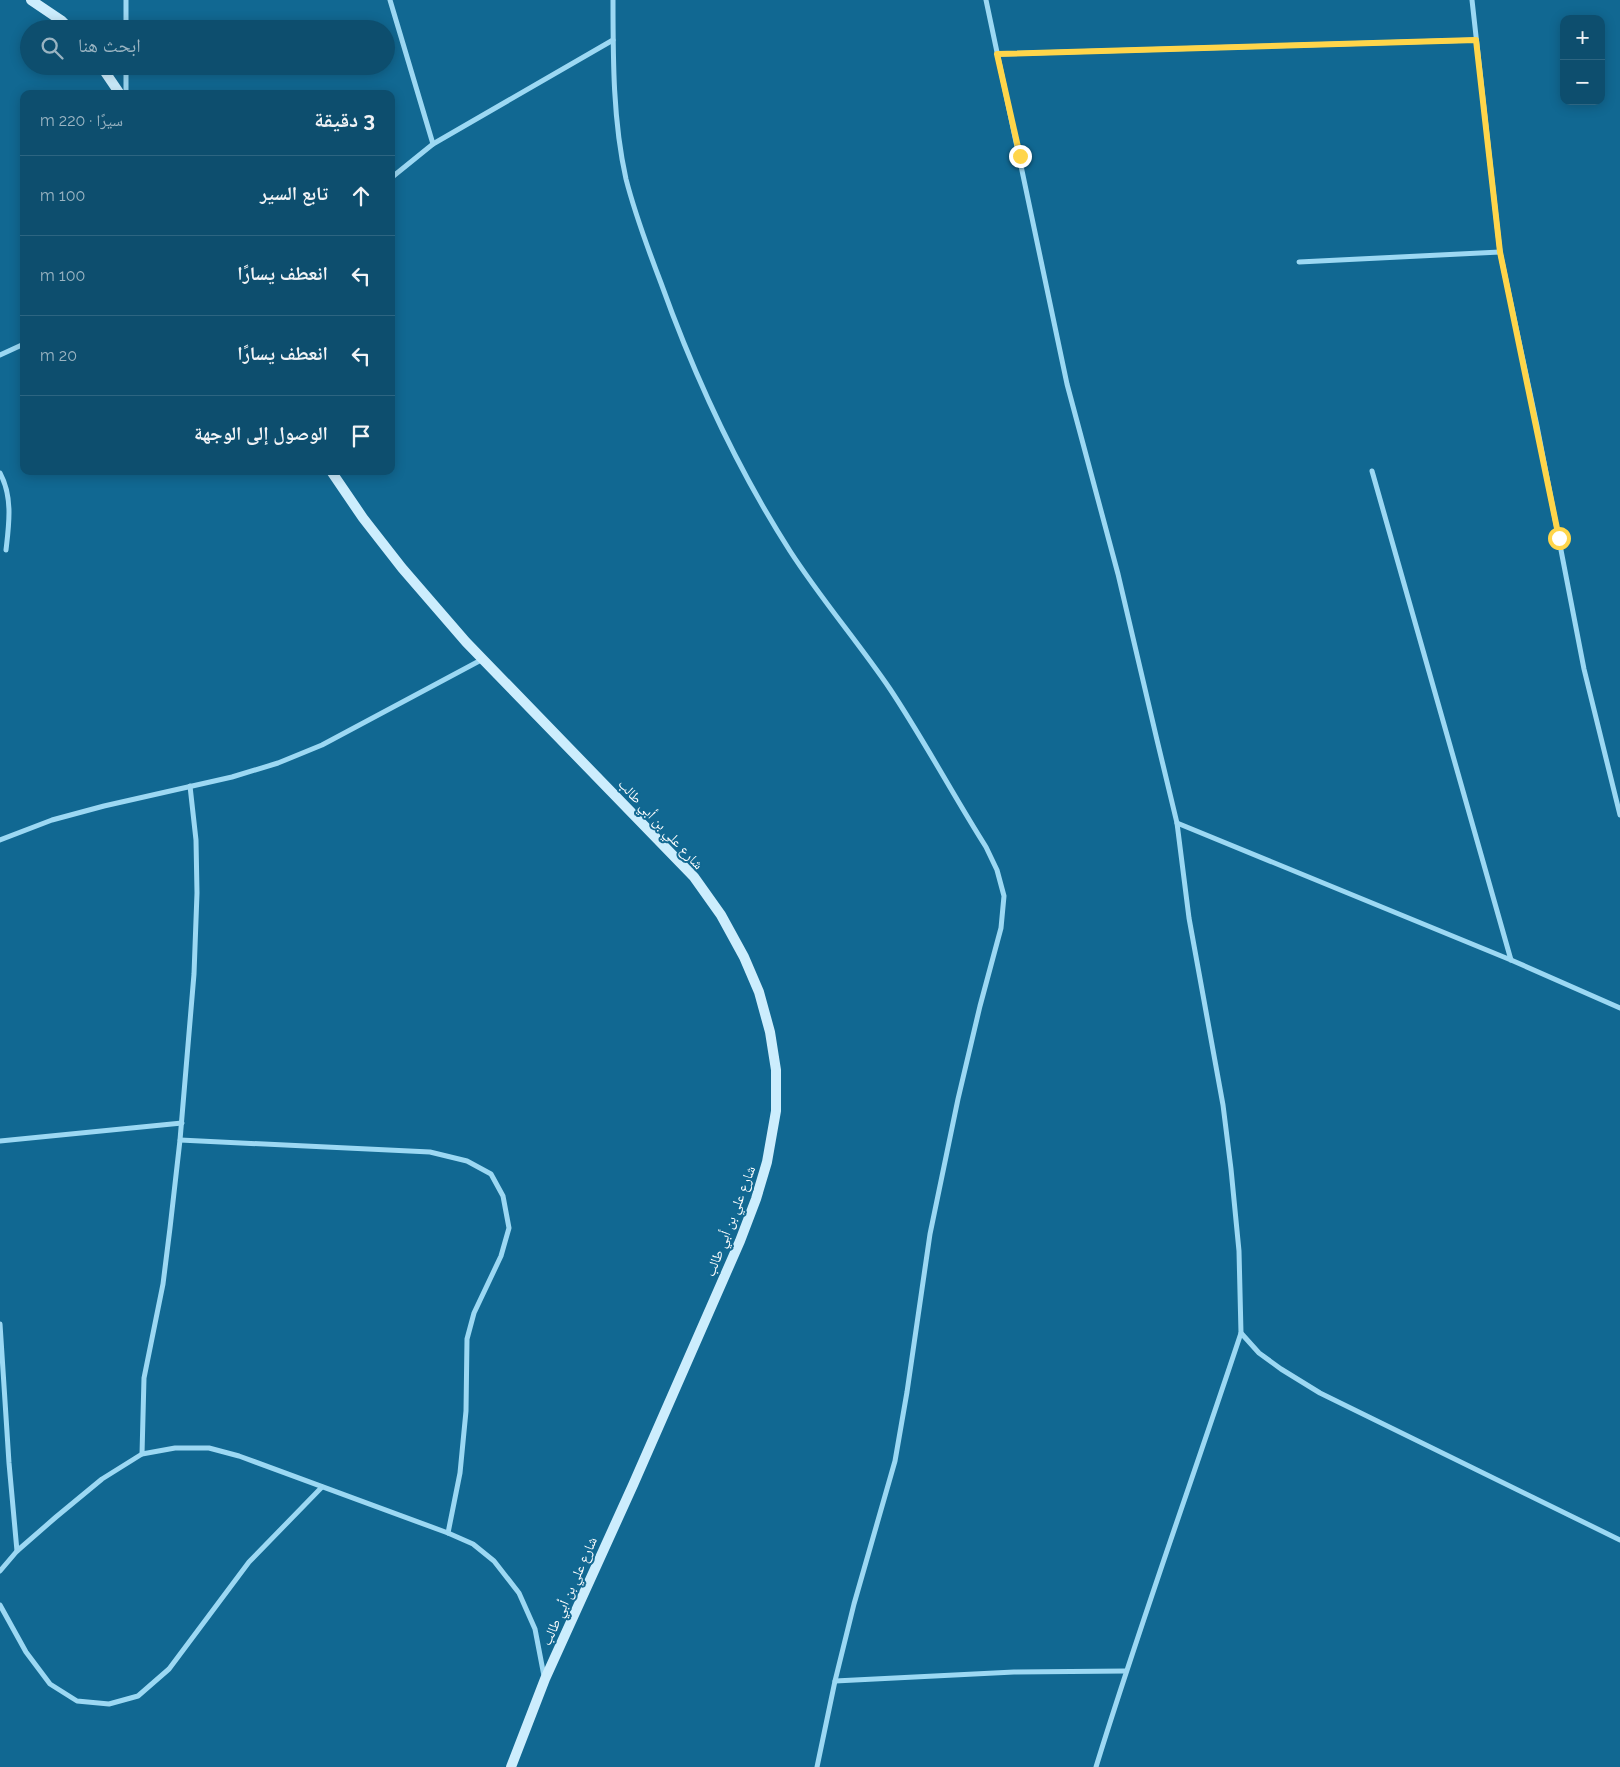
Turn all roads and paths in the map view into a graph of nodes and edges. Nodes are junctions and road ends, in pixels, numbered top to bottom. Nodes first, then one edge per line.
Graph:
1 (31, 0) edge
2 (126, 0) edge
3 (390, 0) edge
4 (613, 0) edge
5 (986, 0) edge
6 (1472, 0) edge
7 (58, 20) edge
8 (126, 20) edge
9 (613, 40) junction
10 (1476, 40) junction
11 (997, 54) junction
12 (107, 75) edge
13 (126, 75) edge
14 (117, 90) edge
15 (126, 90) edge
16 (433, 144) junction
17 (395, 175) edge
18 (1500, 252) junction
19 (1300, 262) dead end
20 (20, 346) edge
21 (0, 355) edge
22 (1372, 471) dead end
23 (0, 473) edge
24 (334, 475) edge
25 (6, 550) dead end
26 (483, 659) junction
27 (190, 786) junction
28 (1620, 815) edge
29 (1178, 823) junction
30 (0, 840) edge
31 (1512, 960) junction
32 (1620, 1008) edge
33 (182, 1123) junction
34 (180, 1140) junction
35 (0, 1141) edge
36 (0, 1324) edge
37 (1241, 1333) junction
38 (142, 1454) junction
39 (322, 1487) junction
40 (448, 1533) junction
41 (1620, 1540) edge
42 (17, 1551) junction
43 (0, 1571) edge
44 (0, 1605) edge
45 (1126, 1671) junction
46 (545, 1679) junction
47 (835, 1682) junction
48 (511, 1767) edge
49 (817, 1767) edge
50 (1096, 1767) edge

1 - 7 street
2 - 8 street
3 - 16 street
4 - 9 street
5 - 11 street
6 - 10 street
9 - 16 street
9 - 47 street
10 - 11 street
10 - 18 street
11 - 29 street
12 - 14 street
13 - 15 street
16 - 17 street
18 - 19 street
18 - 28 street
20 - 21 street
22 - 31 street
23 - 25 street
24 - 26 street, شارع علي بن أبي طالب
26 - 27 street
26 - 46 street, شارع علي بن أبي طالب
27 - 30 street
27 - 33 street
29 - 31 street
29 - 37 street
31 - 32 street
33 - 34 street
33 - 35 street
34 - 38 street
34 - 40 street
36 - 42 street
37 - 41 street
37 - 45 street
38 - 39 street
38 - 42 street
39 - 40 street
39 - 44 street
40 - 46 street
42 - 43 street
45 - 47 street
45 - 50 street
46 - 48 street, شارع علي بن أبي طالب
47 - 49 street

